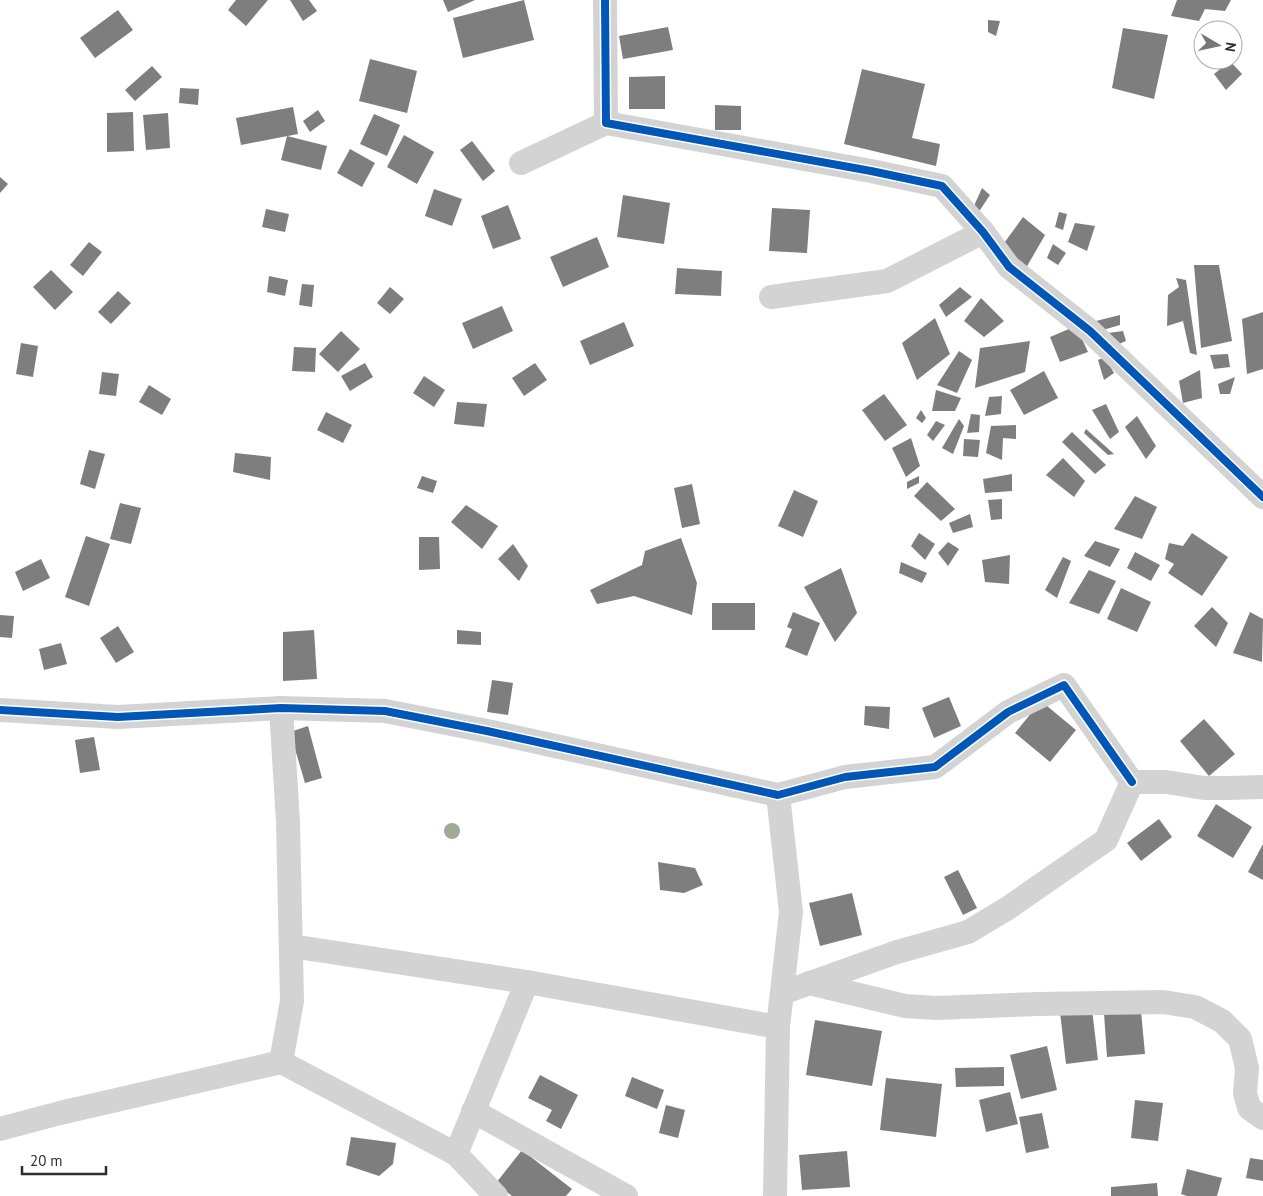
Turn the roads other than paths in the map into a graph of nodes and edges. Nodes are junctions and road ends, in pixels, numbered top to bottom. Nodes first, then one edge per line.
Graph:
1 (605, 0) edge
2 (606, 123) junction
3 (522, 163) dead end
4 (983, 232) junction
5 (771, 297) dead end
6 (1263, 497) edge
7 (281, 708) junction
8 (0, 710) edge
9 (1132, 782) junction
10 (1263, 787) edge
11 (778, 795) junction
12 (291, 946) junction
13 (527, 982) junction
14 (809, 984) junction
15 (782, 993) junction
16 (778, 1027) junction
17 (281, 1062) junction
18 (473, 1111) junction
19 (1263, 1118) edge
20 (0, 1129) edge
21 (456, 1154) junction
22 (496, 1196) edge
23 (626, 1196) edge
24 (775, 1196) edge

1 - 2 street
2 - 3 street
2 - 4 street
4 - 5 street
4 - 6 street
7 - 8 street
7 - 11 street
7 - 12 street
9 - 10 street
9 - 11 street
9 - 14 street
11 - 15 street
12 - 13 street
12 - 17 street
13 - 16 street
13 - 18 street
14 - 15 street
14 - 19 street
15 - 16 street
16 - 24 street
17 - 20 street
17 - 21 street
18 - 21 street
18 - 23 street
21 - 22 street

